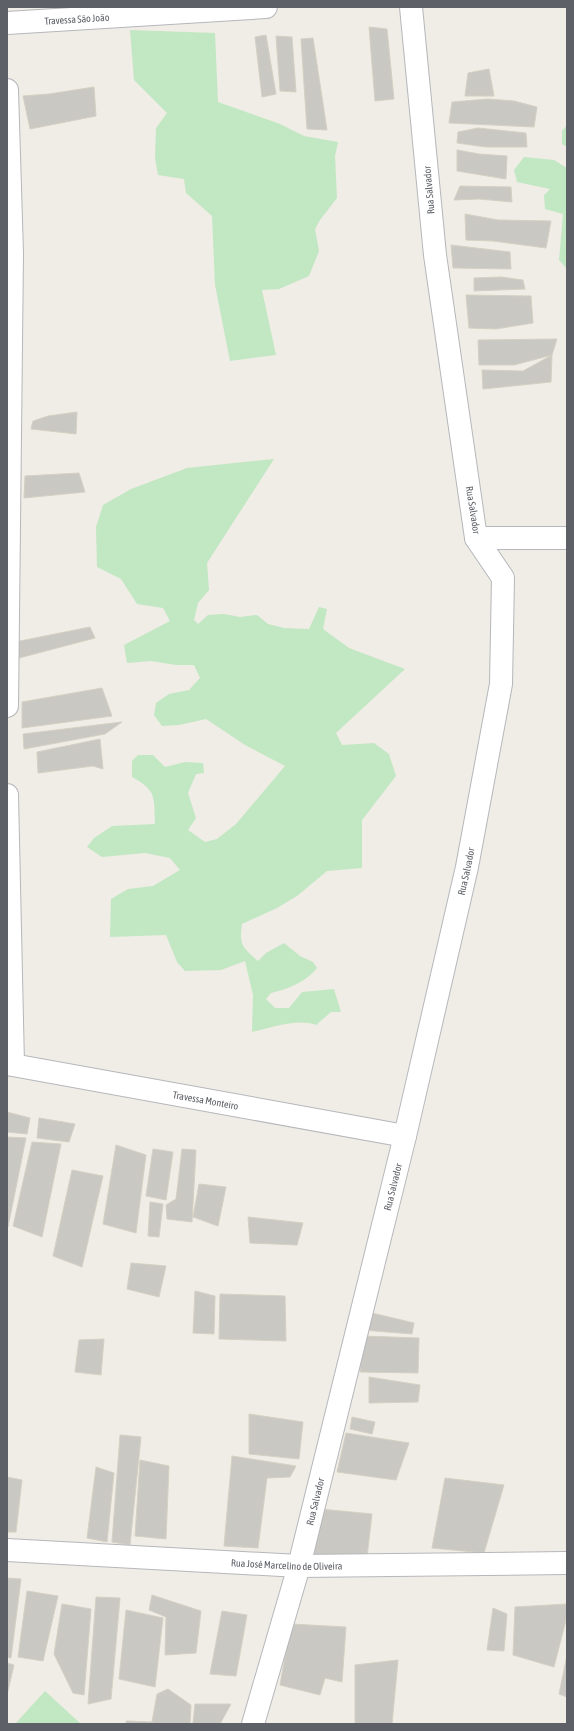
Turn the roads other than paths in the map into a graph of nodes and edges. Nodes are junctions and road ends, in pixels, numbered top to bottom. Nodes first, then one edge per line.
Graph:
1 (266, 7) edge
2 (411, 7) edge
3 (7, 23) edge
4 (7, 90) edge
5 (476, 538) junction
6 (567, 538) edge
7 (7, 706) edge
8 (7, 795) edge
9 (10, 1065) edge
10 (405, 1136) junction
11 (7, 1550) edge
12 (567, 1563) edge
13 (299, 1566) junction
14 (253, 1724) edge

1 - 3 street, Travessa São João
2 - 5 street, Rua Salvador
4 - 7 street
5 - 6 street
5 - 10 street, Rua Salvador
8 - 9 street
9 - 10 street, Travessa Monteiro
10 - 13 street, Rua Salvador
11 - 13 street, Rua José Marcelino de Oliveira
12 - 13 street, Rua José Marcelino de Oliveira
13 - 14 street, Rua Salvador

